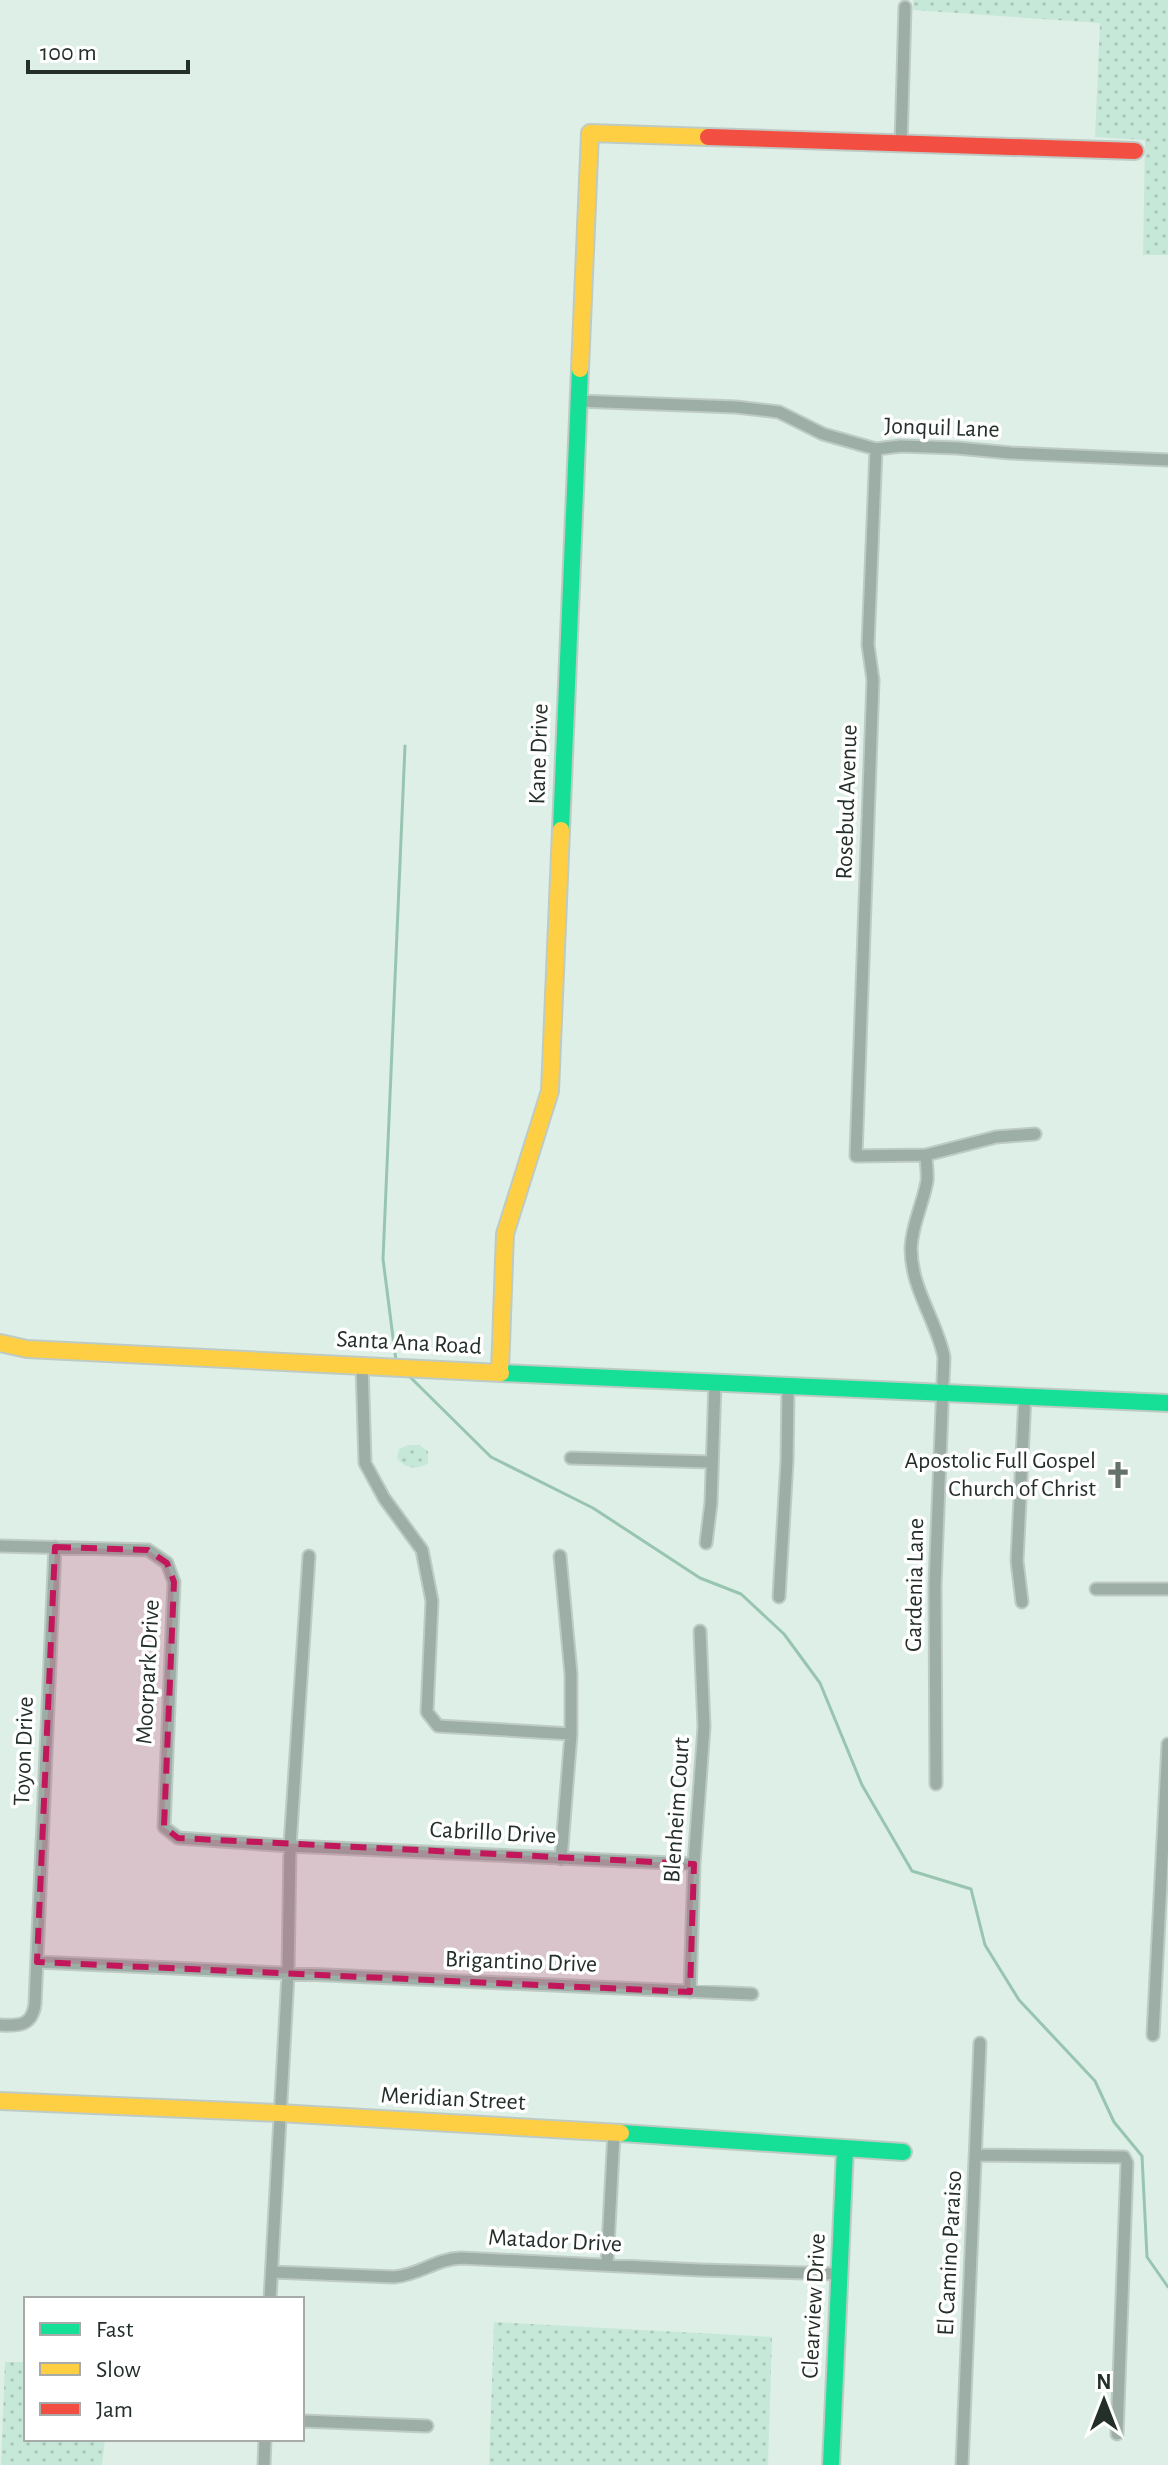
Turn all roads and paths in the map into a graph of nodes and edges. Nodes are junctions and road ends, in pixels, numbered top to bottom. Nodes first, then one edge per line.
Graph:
1 (905, 7) dead end
2 (901, 144) junction
3 (1135, 151) dead end
4 (578, 401) junction
5 (876, 449) junction
6 (1168, 460) edge
7 (1035, 1134) dead end
8 (926, 1155) junction
9 (0, 1343) edge
10 (27, 1349) junction
11 (0, 1354) edge
12 (362, 1365) junction
13 (500, 1371) junction
14 (715, 1383) junction
15 (788, 1387) junction
16 (943, 1393) junction
17 (1025, 1396) junction
18 (1168, 1403) edge
19 (571, 1458) dead end
20 (711, 1462) junction
21 (706, 1543) dead end
22 (0, 1546) edge
23 (55, 1547) junction
24 (309, 1556) dead end
25 (560, 1556) dead end
26 (1096, 1589) dead end
27 (1168, 1589) edge
28 (779, 1597) dead end
29 (1022, 1602) dead end
30 (700, 1631) dead end
31 (571, 1734) junction
32 (1168, 1744) edge
33 (936, 1784) dead end
34 (290, 1846) junction
35 (561, 1859) junction
36 (694, 1864) junction
37 (37, 1962) junction
38 (288, 1974) junction
39 (690, 1992) junction
40 (752, 1994) dead end
41 (0, 2025) edge
42 (1153, 2035) dead end
43 (980, 2043) dead end
44 (0, 2101) edge
45 (279, 2113) junction
46 (614, 2132) junction
47 (845, 2149) junction
48 (903, 2152) dead end
49 (977, 2155) junction
50 (607, 2265) junction
51 (272, 2272) junction
52 (840, 2274) junction
53 (270, 2297) edge
54 (304, 2421) edge
55 (427, 2426) dead end
56 (1117, 2434) dead end
57 (265, 2441) edge
58 (264, 2465) edge
59 (831, 2465) edge
60 (962, 2465) edge

1 - 2 street
2 - 3 street
2 - 4 street, Kane Drive
4 - 5 street, Jonquil Lane
4 - 13 street, Kane Drive
5 - 6 street, Jonquil Lane
5 - 8 street, Rosebud Avenue
7 - 8 street
8 - 16 street, Gardenia Lane
9 - 10 street, Santa Ana Road
10 - 11 street, Santa Ana Road
10 - 12 street, Santa Ana Road
12 - 13 street, Santa Ana Road
12 - 31 street
13 - 14 street, Santa Ana Road
14 - 15 street, Santa Ana Road
14 - 20 street
15 - 16 street, Santa Ana Road
15 - 28 street
16 - 17 street, Santa Ana Road
16 - 33 street, Gardenia Lane
17 - 18 street, Santa Ana Road
17 - 29 street
19 - 20 street
20 - 21 street
22 - 23 street, Moorpark Drive
23 - 34 street, Moorpark Drive
23 - 37 street, Toyon Drive
24 - 34 street
25 - 31 street
26 - 27 street
30 - 36 street, Blenheim Court
31 - 35 street
32 - 42 street
34 - 35 street, Cabrillo Drive
34 - 38 street
35 - 36 street, Cabrillo Drive
36 - 39 street, Blenheim Court
37 - 38 street, Brigantino Drive
37 - 41 street, Toyon Drive
38 - 39 street, Brigantino Drive
38 - 45 street
39 - 40 street, Brigantino Drive
43 - 49 street, El Camino Paraiso
44 - 45 street, Meridian Street
45 - 46 street, Meridian Street
45 - 51 street
46 - 47 street, Meridian Street
46 - 50 street
47 - 48 street, Meridian Street
47 - 52 street, Clearview Drive
49 - 56 street
49 - 60 street, El Camino Paraiso
50 - 51 street, Matador Drive
50 - 52 street, Matador Drive
51 - 53 street
52 - 59 street, Clearview Drive
54 - 55 street
57 - 58 street

